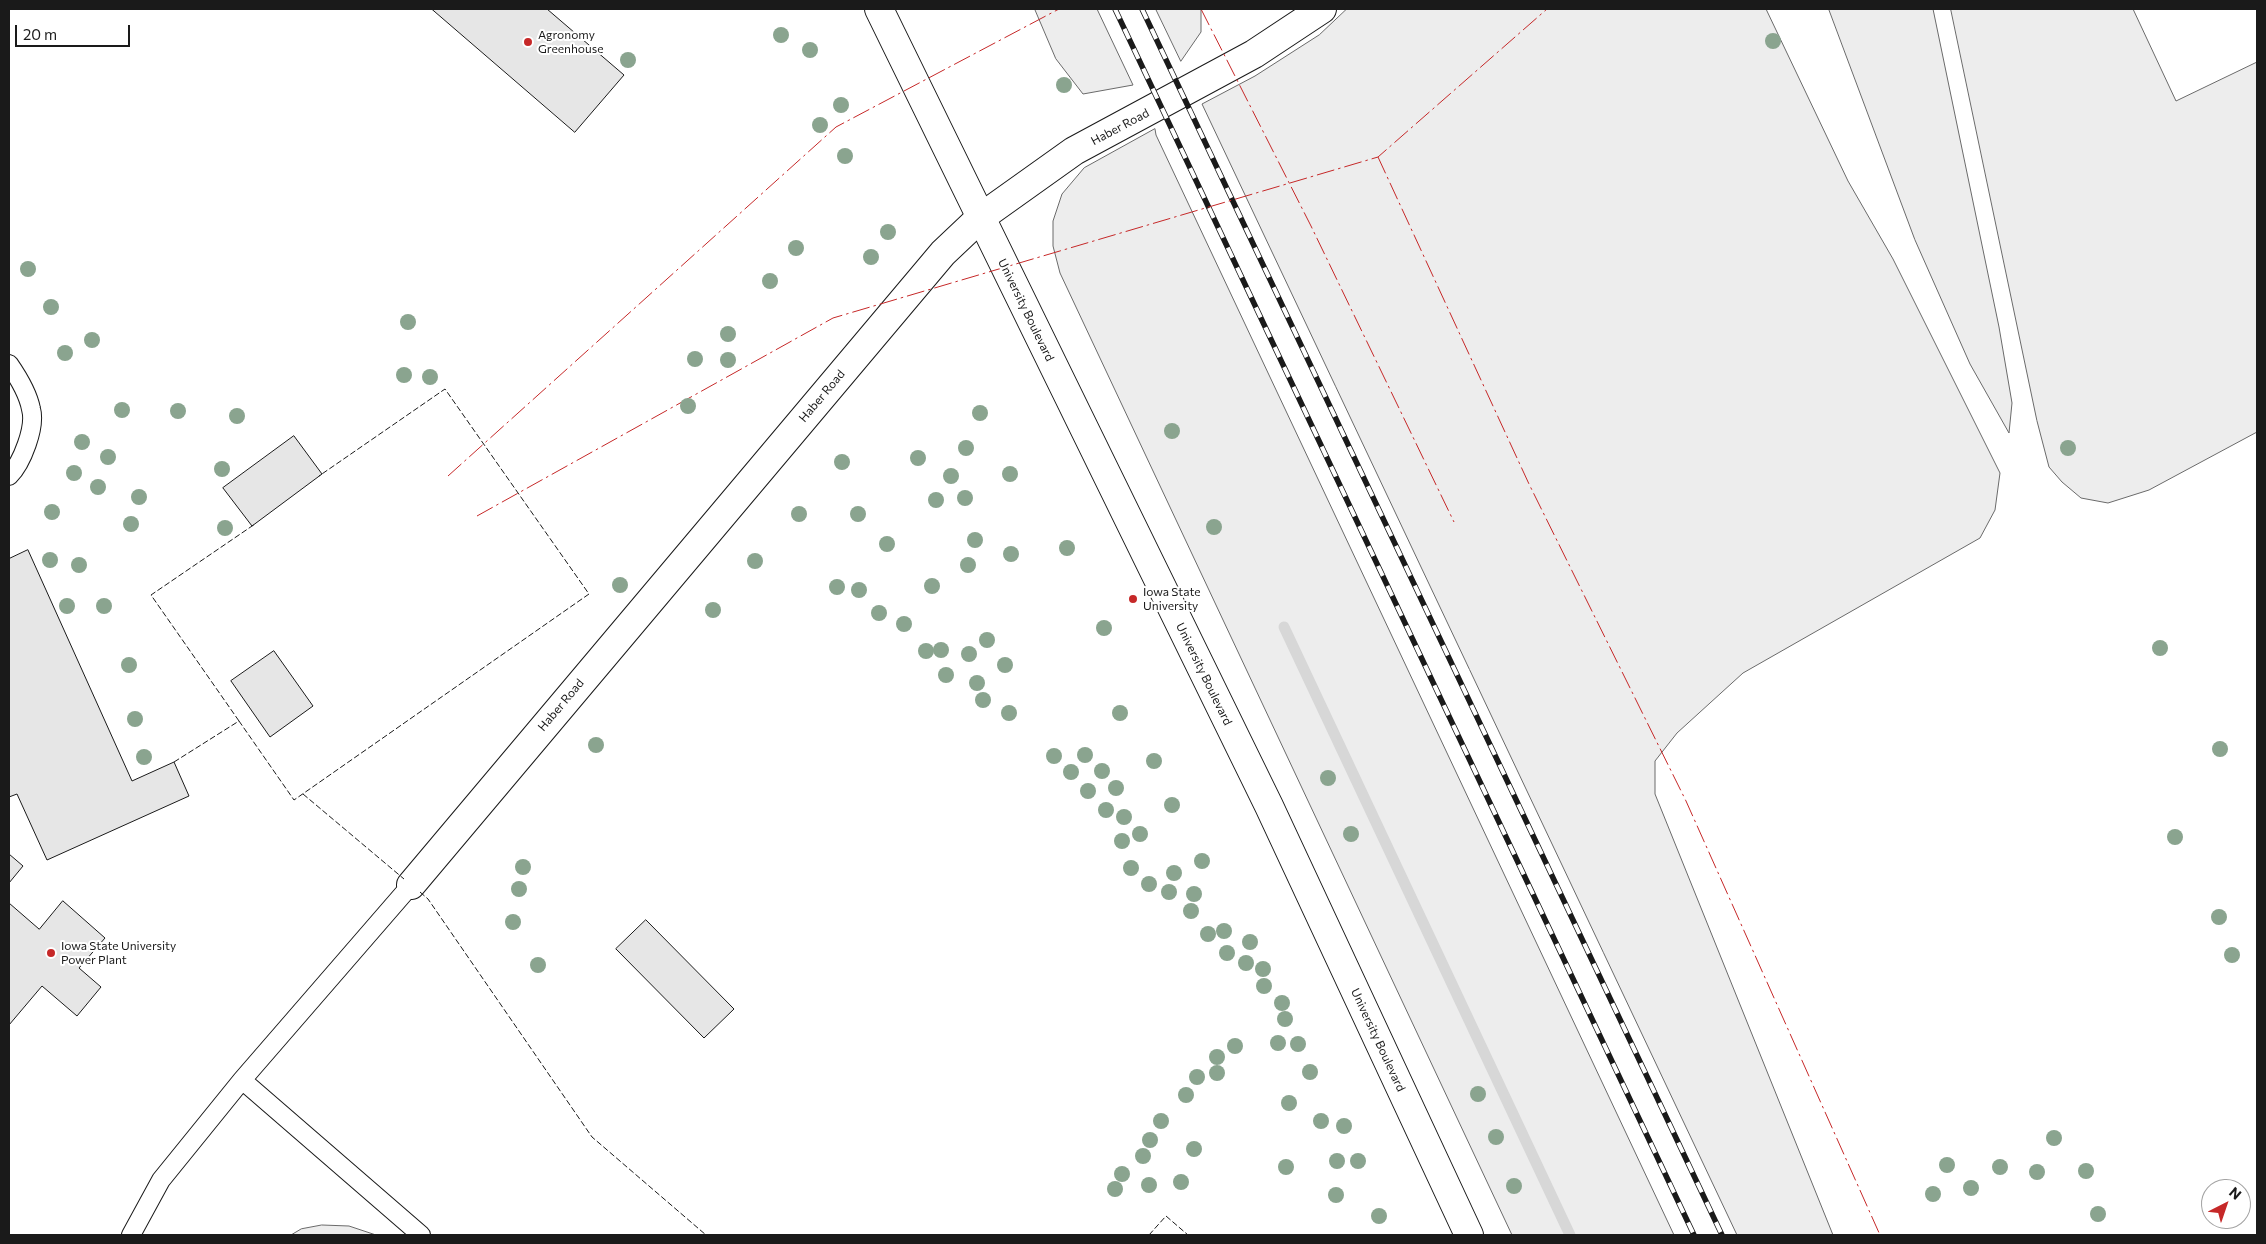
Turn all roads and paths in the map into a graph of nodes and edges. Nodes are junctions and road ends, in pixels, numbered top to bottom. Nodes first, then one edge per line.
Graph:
1 (879, 9) edge
2 (1322, 9) edge
3 (980, 218) junction
4 (9, 364) edge
5 (9, 476) edge
6 (411, 885) joint
7 (242, 1080) junction
8 (131, 1235) edge
9 (421, 1235) edge
10 (1469, 1235) edge

1 - 3 main road, University Boulevard
2 - 3 main road, Haber Road
3 - 6 main road, Haber Road
3 - 10 main road, University Boulevard
4 - 5 lane
6 - 7 lane
7 - 8 lane
7 - 9 lane

